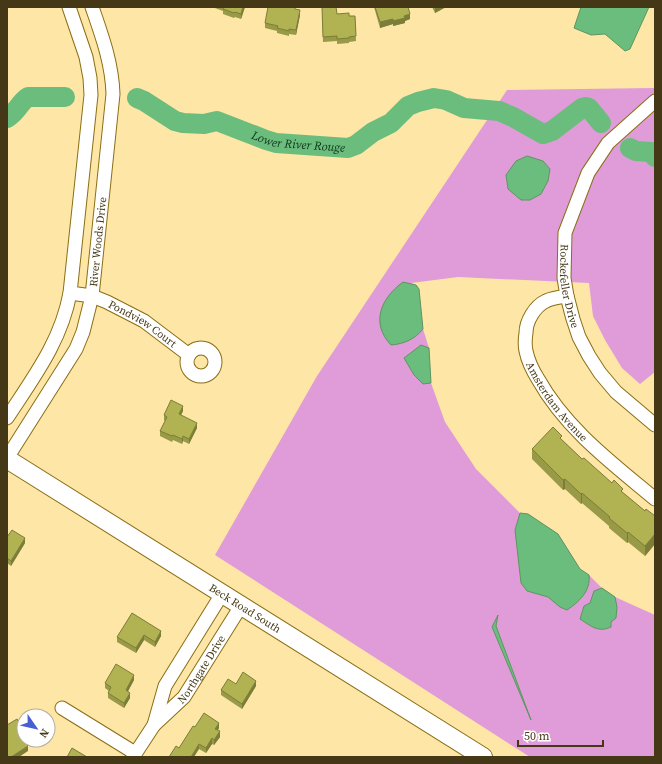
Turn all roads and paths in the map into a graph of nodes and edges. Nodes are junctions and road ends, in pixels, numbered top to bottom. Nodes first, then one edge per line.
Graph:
1 (69, 7) edge
2 (92, 7) edge
3 (655, 101) edge
4 (70, 293) junction
5 (92, 296) junction
6 (567, 296) junction
7 (189, 355) dead end
8 (7, 418) edge
9 (655, 425) edge
10 (7, 458) edge
11 (655, 499) edge
12 (222, 594) junction
13 (241, 606) junction
14 (62, 708) dead end
15 (154, 725) junction
16 (134, 755) edge
17 (483, 757) edge

1 - 4 street, River Woods Drive
2 - 5 street, River Woods Drive
3 - 6 street, Rockefeller Drive
4 - 5 street, Pondview Court
4 - 8 street, River Woods Drive
5 - 7 street, Pondview Court
5 - 10 street, River Woods Drive
6 - 9 street, Rockefeller Drive
6 - 11 street, Amsterdam Avenue
10 - 12 main road, Beck Road South
12 - 13 main road, Beck Road South
12 - 15 street, Northgate Drive
13 - 15 street, Northgate Drive
13 - 17 main road, Beck Road South
14 - 16 street
15 - 16 street, Northgate Drive

